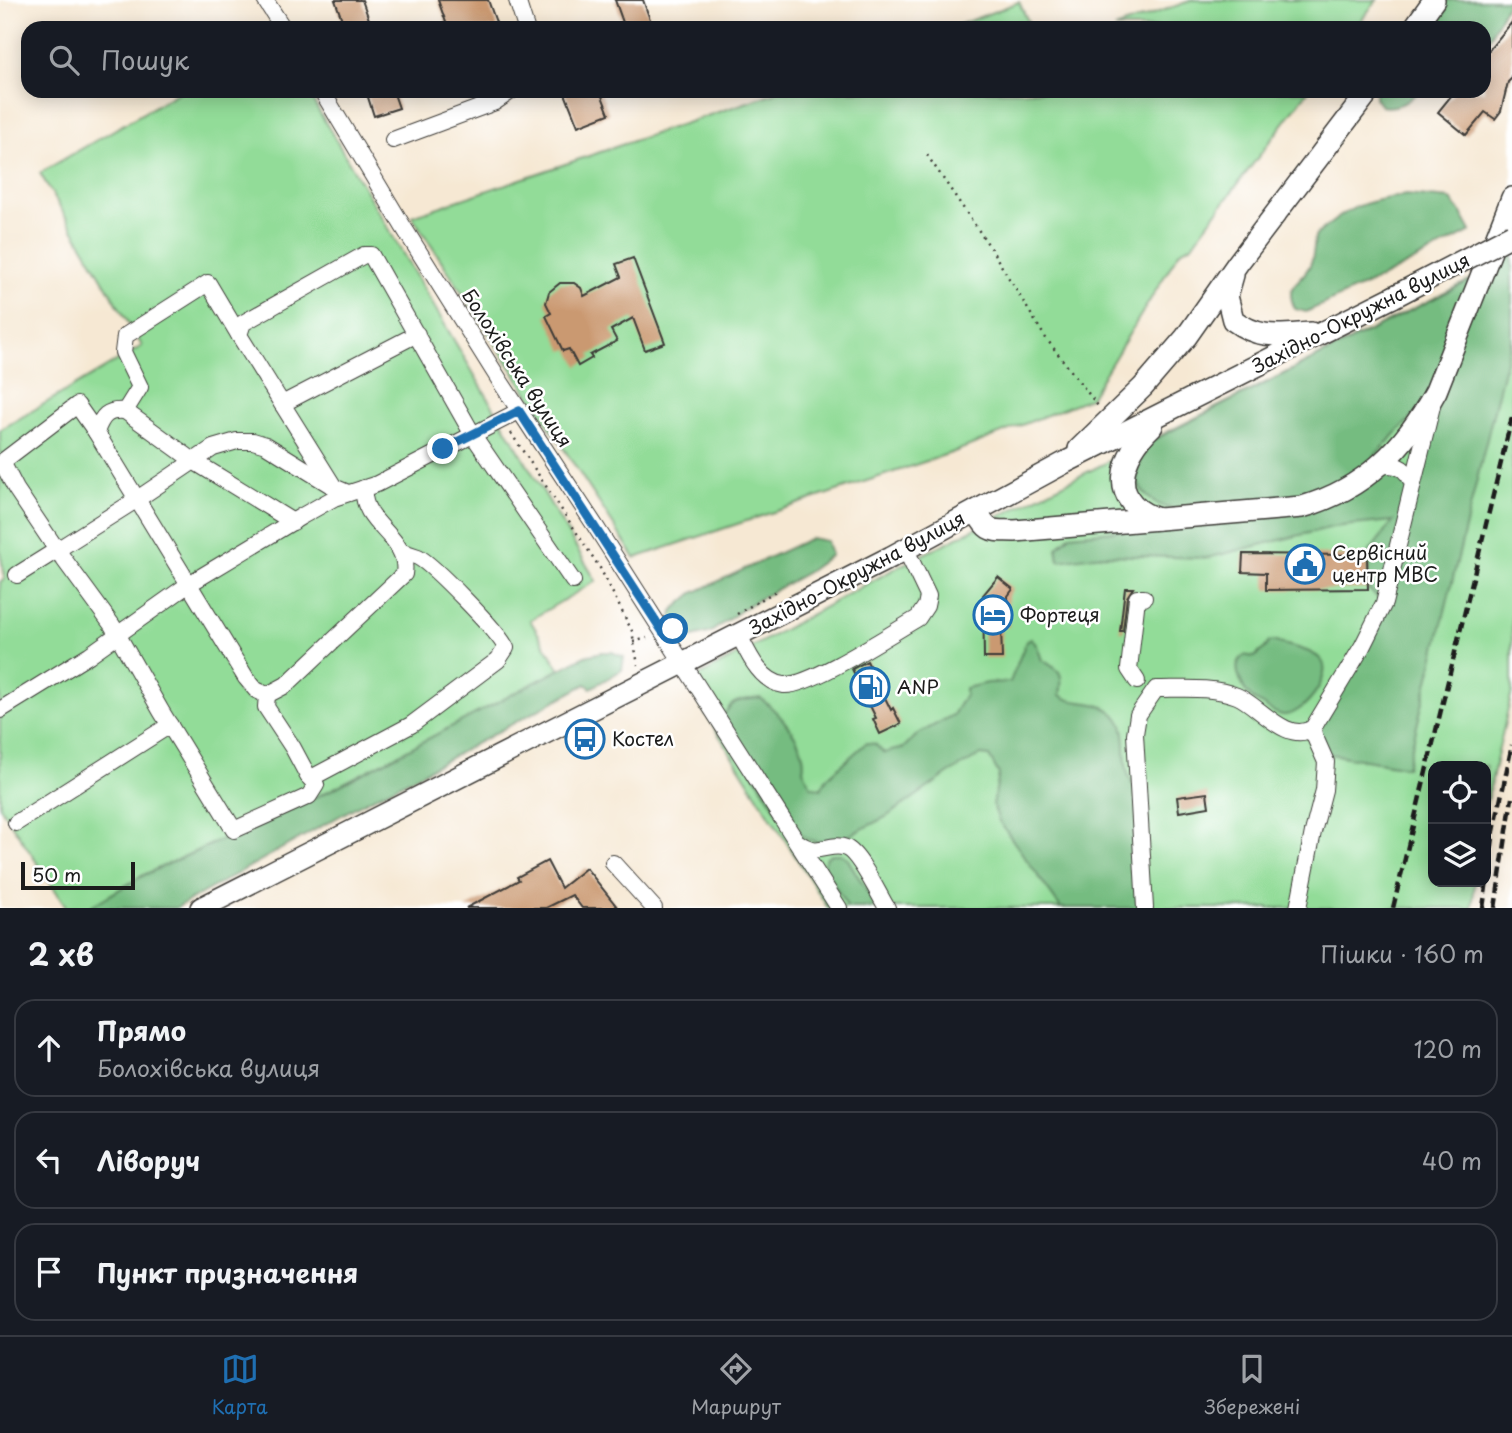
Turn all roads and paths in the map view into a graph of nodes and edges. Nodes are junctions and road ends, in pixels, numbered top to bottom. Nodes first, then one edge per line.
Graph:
1 (265, 0) edge
2 (517, 0) edge
3 (1434, 0) edge
4 (278, 21) edge
5 (524, 21) edge
6 (1419, 21) edge
7 (326, 98) edge
8 (501, 98) edge
9 (1363, 98) edge
10 (393, 140) dead end
11 (927, 155) dead end
12 (1512, 198) edge
13 (1512, 235) edge
14 (1249, 248) junction
15 (1320, 333) junction
16 (417, 334) junction
17 (239, 335) junction
18 (1436, 391) junction
19 (282, 404) junction
20 (1175, 409) junction
21 (125, 411) junction
22 (519, 411) junction
23 (1110, 419) junction
24 (503, 420) junction
25 (96, 432) junction
26 (473, 435) junction
27 (195, 462) junction
28 (1065, 463) junction
29 (1377, 467) junction
30 (1412, 482) junction
31 (349, 489) junction
32 (136, 500) junction
33 (976, 511) junction
34 (1158, 519) junction
35 (293, 522) junction
36 (57, 550) junction
37 (906, 550) junction
38 (402, 552) junction
39 (17, 575) dead end
40 (573, 581) dead end
41 (189, 584) junction
42 (779, 589) dead end
43 (1144, 598) dead end
44 (735, 627) junction
45 (663, 632) junction
46 (117, 635) junction
47 (633, 642) junction
48 (683, 663) junction
49 (639, 668) dead end
50 (1137, 681) dead end
51 (267, 695) junction
52 (0, 710) edge
53 (170, 724) junction
54 (1306, 730) junction
55 (308, 776) junction
56 (16, 823) dead end
57 (797, 841) junction
58 (820, 850) junction
59 (613, 863) dead end
60 (814, 869) junction
61 (201, 908) edge
62 (654, 908) edge
63 (839, 908) edge
64 (887, 908) edge
65 (1145, 908) edge
66 (1298, 908) edge

1 - 4 street
2 - 5 street
3 - 6 main road
7 - 22 street, Болохівська вулиця
8 - 10 street
9 - 14 main road
11 - 23 path
12 - 18 main road
13 - 15 main road, Західно-Окружна вулиця, bridge
14 - 15 main road
14 - 23 main road
15 - 20 main road, Західно-Окружна вулиця
16 - 17 street
16 - 19 street
16 - 26 street
17 - 19 street
17 - 21 street
18 - 29 main road
18 - 30 street
19 - 31 street
20 - 28 main road, Західно-Окружна вулиця
20 - 34 main road
21 - 25 street
21 - 27 street
22 - 24 street
22 - 45 street, Болохівська вулиця
23 - 28 main road
24 - 26 street
24 - 47 path
25 - 32 street
25 - 36 street
26 - 31 street
26 - 40 street
27 - 31 street
27 - 32 street
27 - 35 street
28 - 33 main road, Західно-Окружна вулиця
29 - 30 street
29 - 34 main road
30 - 54 street
31 - 35 street
31 - 38 street
32 - 36 street
32 - 41 street
33 - 34 main road
33 - 37 main road, Західно-Окружна вулиця
35 - 41 street
36 - 39 street
36 - 46 street
37 - 44 main road, Західно-Окружна вулиця
37 - 44 street
38 - 51 street
38 - 55 street
41 - 46 street
41 - 51 street
42 - 44 path
43 - 50 street
44 - 48 main road, Західно-Окружна вулиця
45 - 47 path
45 - 48 street, Болохівська вулиця
46 - 52 street
46 - 53 street
47 - 49 path
48 - 57 street, Болохівська вулиця
48 - 61 main road, Західно-Окружна вулиця
51 - 55 street
53 - 55 street
53 - 56 street
54 - 65 street
54 - 66 street
57 - 58 street
57 - 60 street, Болохівська вулиця
58 - 60 street
58 - 64 street
59 - 62 street
60 - 63 street, Болохівська вулиця

